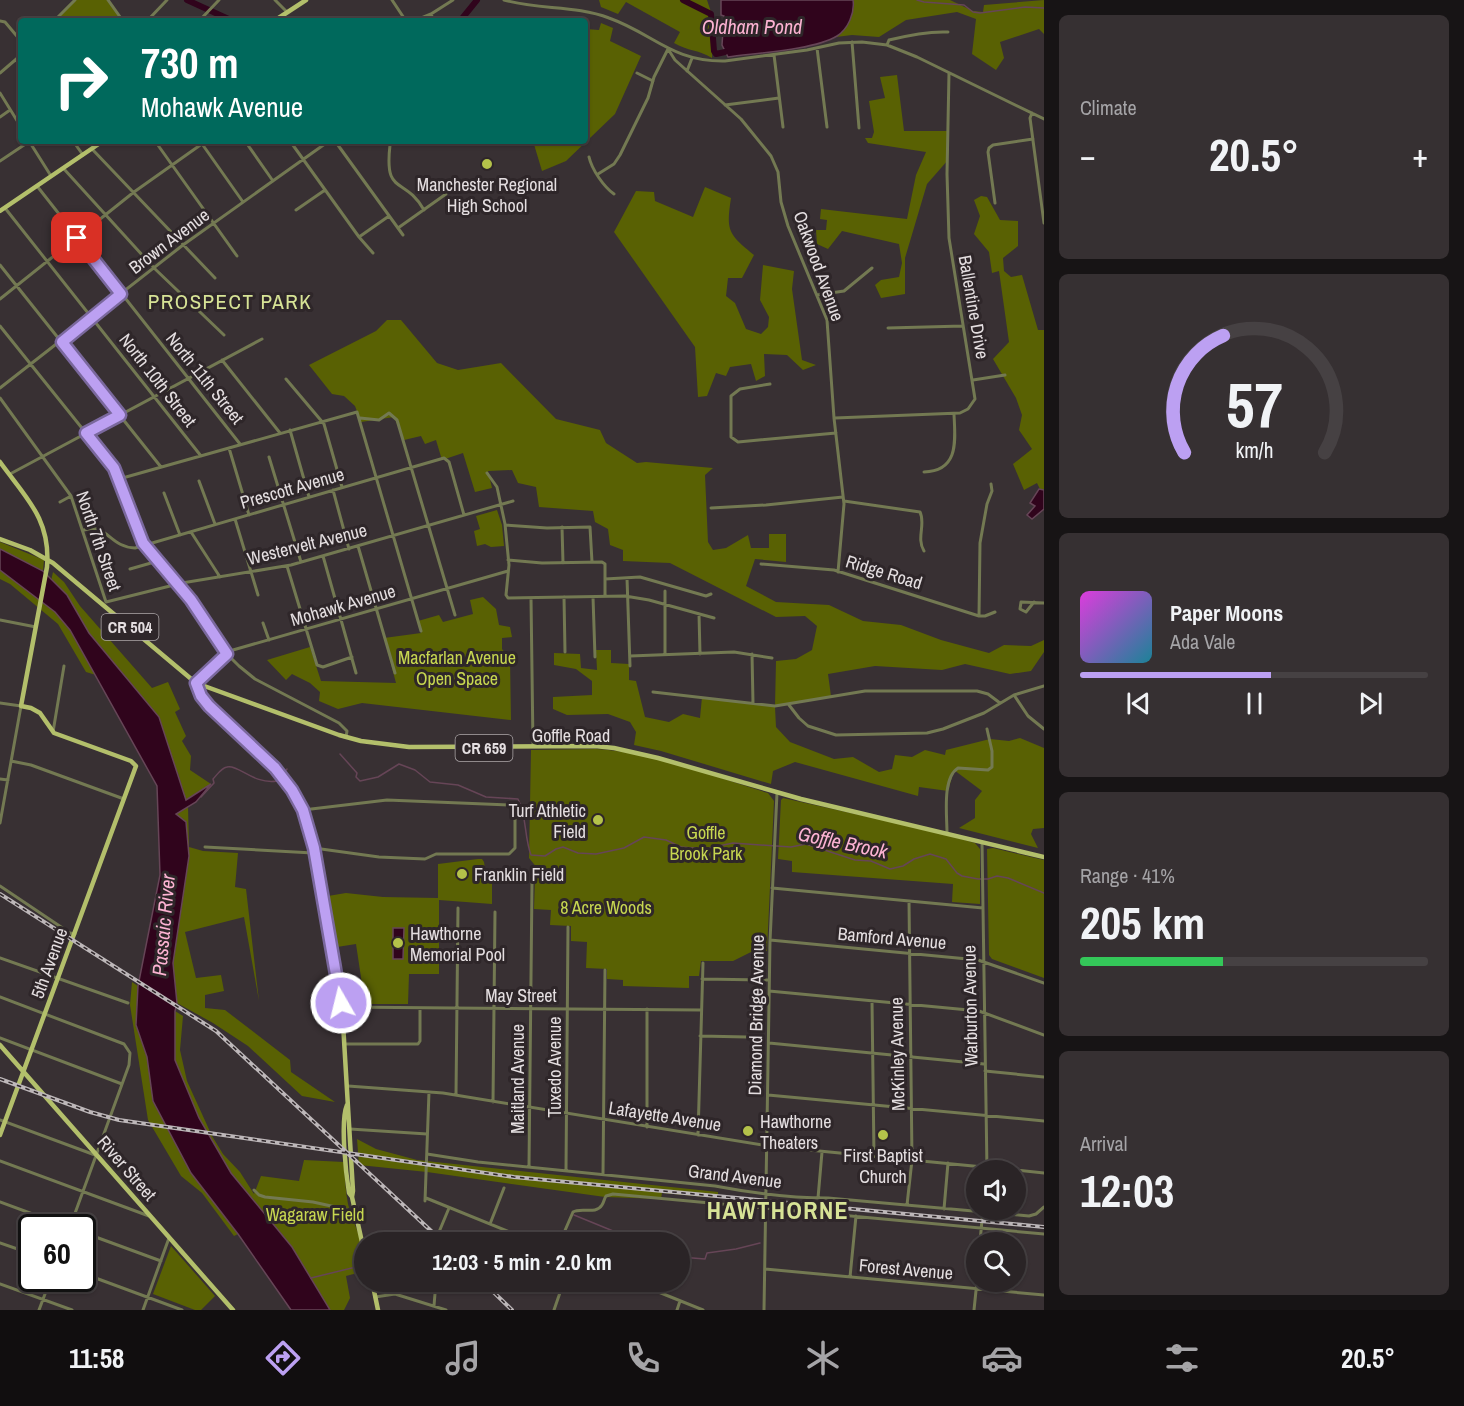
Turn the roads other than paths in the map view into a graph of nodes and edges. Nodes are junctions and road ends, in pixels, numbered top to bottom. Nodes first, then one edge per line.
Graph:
1 (75, 0) edge
2 (108, 0) edge
3 (167, 0) edge
4 (219, 0) edge
5 (274, 0) edge
6 (306, 0) edge
7 (453, 0) edge
8 (504, 0) edge
9 (394, 1) edge
10 (287, 12) junction
11 (431, 14) junction
12 (57, 18) edge
13 (121, 18) edge
14 (150, 18) edge
15 (202, 18) edge
16 (278, 18) edge
17 (404, 18) edge
18 (421, 18) edge
19 (433, 18) edge
20 (0, 21) edge
21 (948, 32) dead end
22 (18, 37) edge
23 (852, 42) junction
24 (887, 45) junction
25 (818, 48) junction
26 (668, 49) junction
27 (774, 55) junction
28 (692, 58) junction
29 (16, 60) joint
30 (18, 63) edge
31 (687, 71) junction
32 (949, 72) junction
33 (0, 73) edge
34 (637, 74) dead end
35 (653, 81) junction
36 (0, 93) edge
37 (779, 98) junction
38 (725, 105) junction
39 (10, 110) junction
40 (1032, 113) junction
41 (0, 117) edge
42 (1044, 119) edge
43 (18, 122) edge
44 (783, 127) dead end
45 (827, 127) dead end
46 (859, 128) dead end
47 (1033, 139) junction
48 (25, 144) edge
49 (31, 144) edge
50 (75, 144) edge
51 (100, 144) edge
52 (157, 144) edge
53 (200, 144) edge
54 (202, 144) edge
55 (247, 144) edge
56 (292, 144) edge
57 (325, 144) edge
58 (337, 144) edge
59 (388, 144) edge
60 (92, 149) junction
61 (83, 155) junction
62 (589, 157) dead end
63 (303, 159) junction
64 (0, 161) edge
65 (172, 165) junction
66 (64, 169) junction
67 (598, 174) junction
68 (52, 178) junction
69 (273, 181) junction
70 (37, 186) junction
71 (325, 190) junction
72 (134, 192) junction
73 (446, 194) dead end
74 (614, 194) dead end
75 (243, 202) junction
76 (995, 203) dead end
77 (3, 210) edge
78 (296, 210) dead end
79 (424, 210) junction
80 (107, 216) junction
81 (388, 216) junction
82 (1044, 222) edge
83 (213, 223) junction
84 (398, 228) junction
85 (403, 235) dead end
86 (359, 237) junction
87 (77, 238) junction
88 (183, 245) junction
89 (373, 253) dead end
90 (237, 256) dead end
91 (47, 262) junction
92 (0, 265) edge
93 (154, 268) junction
94 (872, 268) dead end
95 (214, 278) dead end
96 (17, 286) junction
97 (121, 294) junction
98 (817, 295) junction
99 (0, 299) edge
100 (91, 318) junction
101 (0, 326) edge
102 (963, 326) junction
103 (888, 328) dead end
104 (224, 335) dead end
105 (262, 339) dead end
106 (62, 342) junction
107 (222, 360) junction
108 (31, 365) junction
109 (1005, 375) dead end
110 (188, 378) junction
111 (286, 379) dead end
112 (973, 380) junction
113 (770, 384) dead end
114 (0, 388) edge
115 (154, 396) junction
116 (0, 398) edge
117 (954, 414) junction
118 (120, 415) junction
119 (360, 418) junction
120 (834, 418) junction
121 (321, 421) junction
122 (290, 430) junction
123 (86, 433) junction
124 (280, 433) junction
125 (836, 434) junction
126 (241, 444) junction
127 (229, 448) junction
128 (43, 456) junction
129 (201, 456) junction
130 (269, 457) dead end
131 (0, 462) edge
132 (161, 467) junction
133 (412, 467) junction
134 (924, 472) dead end
135 (487, 473) dead end
136 (9, 475) junction
137 (377, 478) junction
138 (119, 479) junction
139 (199, 481) dead end
140 (991, 484) dead end
141 (342, 488) junction
142 (333, 490) junction
143 (164, 493) dead end
144 (71, 496) junction
145 (309, 497) junction
146 (843, 499) junction
147 (513, 501) dead end
148 (60, 502) dead end
149 (284, 505) junction
150 (500, 505) junction
151 (711, 508) dead end
152 (249, 515) junction
153 (464, 515) junction
154 (235, 519) junction
155 (215, 525) junction
156 (505, 525) junction
157 (429, 526) junction
158 (562, 527) junction
159 (84, 530) junction
160 (191, 532) junction
161 (180, 535) junction
162 (393, 536) junction
163 (0, 539) edge
164 (144, 545) junction
165 (358, 546) junction
166 (349, 549) junction
167 (924, 551) dead end
168 (323, 556) junction
169 (47, 559) junction
170 (508, 560) junction
171 (158, 561) junction
172 (301, 562) junction
173 (592, 562) junction
174 (563, 563) junction
175 (761, 564) dead end
176 (287, 566) junction
177 (129, 568) dead end
178 (251, 572) junction
179 (508, 572) junction
180 (838, 572) junction
181 (220, 578) junction
182 (627, 578) junction
183 (605, 579) junction
184 (178, 584) junction
185 (447, 589) junction
186 (665, 591) dead end
187 (711, 594) dead end
188 (258, 595) dead end
189 (605, 596) junction
190 (564, 597) junction
191 (593, 597) junction
192 (628, 597) junction
193 (531, 598) junction
194 (412, 600) junction
195 (1034, 602) junction
196 (1044, 603) edge
197 (106, 604) junction
198 (664, 604) junction
199 (376, 610) junction
200 (995, 612) dead end
201 (699, 614) junction
202 (455, 615) dead end
203 (979, 616) junction
204 (714, 618) dead end
205 (0, 620) edge
206 (341, 620) junction
207 (263, 623) dead end
208 (36, 627) junction
209 (306, 630) junction
210 (421, 631) dead end
211 (269, 640) junction
212 (565, 652) dead end
213 (227, 654) junction
214 (665, 654) junction
215 (700, 654) junction
216 (752, 654) junction
217 (630, 656) junction
218 (352, 657) junction
219 (594, 657) dead end
220 (772, 658) dead end
221 (64, 666) dead end
222 (630, 666) dead end
223 (356, 673) dead end
224 (395, 673) dead end
225 (196, 683) junction
226 (1044, 686) edge
227 (653, 692) dead end
228 (1014, 695) junction
229 (0, 703) edge
230 (753, 703) junction
231 (1000, 703) junction
232 (789, 705) junction
233 (21, 706) junction
234 (987, 729) dead end
235 (1044, 729) edge
236 (53, 732) junction
237 (346, 737) junction
238 (533, 748) junction
239 (11, 761) junction
240 (0, 779) edge
241 (8, 780) junction
242 (777, 793) junction
243 (124, 799) junction
244 (303, 810) junction
245 (0, 823) edge
246 (947, 833) junction
247 (982, 842) junction
248 (205, 847) dead end
249 (314, 850) junction
250 (1044, 857) edge
251 (532, 883) dead end
252 (0, 886) edge
253 (772, 888) junction
254 (909, 901) junction
255 (458, 908) dead end
256 (983, 908) junction
257 (495, 912) dead end
258 (568, 927) dead end
259 (75, 934) junction
260 (770, 940) junction
261 (910, 953) junction
262 (0, 958) edge
263 (984, 961) junction
264 (703, 963) dead end
265 (605, 970) dead end
266 (58, 979) junction
267 (702, 979) junction
268 (770, 980) junction
269 (1044, 983) edge
270 (769, 992) junction
271 (0, 997) edge
272 (872, 1001) junction
273 (128, 1003) dead end
274 (910, 1005) junction
275 (341, 1007) junction
276 (420, 1008) junction
277 (457, 1008) junction
278 (494, 1008) junction
279 (531, 1009) junction
280 (567, 1009) junction
281 (604, 1009) junction
282 (647, 1009) junction
283 (701, 1010) junction
284 (984, 1012) junction
285 (45, 1014) junction
286 (1044, 1035) edge
287 (700, 1036) junction
288 (747, 1037) dead end
289 (0, 1038) edge
290 (769, 1043) junction
291 (345, 1044) junction
292 (0, 1045) edge
293 (31, 1050) junction
294 (873, 1053) junction
295 (911, 1057) junction
296 (984, 1064) junction
297 (985, 1071) junction
298 (24, 1072) junction
299 (1044, 1077) edge
300 (122, 1083) junction
301 (348, 1086) junction
302 (429, 1092) junction
303 (456, 1095) junction
304 (768, 1095) junction
305 (493, 1102) junction
306 (873, 1105) junction
307 (530, 1108) junction
308 (911, 1108) junction
309 (567, 1114) junction
310 (985, 1116) junction
311 (603, 1120) junction
312 (2, 1121) edge
313 (1044, 1121) edge
314 (647, 1127) junction
315 (347, 1129) junction
316 (428, 1134) junction
317 (0, 1135) edge
318 (698, 1136) junction
319 (768, 1146) junction
320 (822, 1152) junction
321 (427, 1154) junction
322 (96, 1155) junction
323 (874, 1156) junction
324 (912, 1160) junction
325 (987, 1160) edge
326 (0, 1161) edge
327 (948, 1163) junction
328 (966, 1166) edge
329 (530, 1167) junction
330 (566, 1170) junction
331 (1026, 1171) edge
332 (1044, 1173) edge
333 (603, 1174) junction
334 (504, 1188) dead end
335 (254, 1190) dead end
336 (83, 1192) junction
337 (768, 1194) junction
338 (818, 1198) junction
339 (0, 1202) edge
340 (907, 1205) junction
341 (1044, 1207) edge
342 (449, 1208) junction
343 (767, 1208) junction
344 (944, 1209) junction
345 (966, 1210) edge
346 (354, 1211) junction
347 (33, 1214) edge
348 (74, 1214) edge
349 (1026, 1215) edge
350 (856, 1216) junction
351 (151, 1217) junction
352 (982, 1220) edge
353 (490, 1224) junction
354 (982, 1228) junction
355 (359, 1232) edge
356 (439, 1232) dead end
357 (510, 1232) edge
358 (564, 1232) edge
359 (981, 1232) edge
360 (1044, 1234) edge
361 (96, 1237) edge
362 (170, 1238) junction
363 (0, 1243) edge
364 (18, 1249) edge
365 (160, 1261) junction
366 (765, 1269) junction
367 (850, 1277) junction
368 (96, 1278) edge
369 (0, 1284) edge
370 (966, 1288) edge
371 (46, 1292) edge
372 (374, 1292) edge
373 (435, 1292) edge
374 (560, 1292) edge
375 (658, 1292) edge
376 (976, 1292) edge
377 (1005, 1292) edge
378 (1044, 1296) edge
379 (147, 1297) junction
380 (375, 1297) junction
381 (43, 1299) junction
382 (680, 1301) junction
383 (434, 1306) junction
384 (39, 1310) edge
385 (72, 1310) edge
386 (142, 1310) edge
387 (182, 1310) edge
388 (233, 1310) edge
389 (378, 1310) edge
390 (446, 1310) edge
391 (554, 1310) edge
392 (677, 1310) edge
393 (703, 1310) edge
394 (764, 1310) edge
395 (974, 1310) edge

1 - 12 street
2 - 13 street
3 - 14 street
4 - 15 street
5 - 10 street
6 - 10 main road
7 - 11 street
8 - 26 street
9 - 17 street
10 - 16 main road
11 - 18 street
11 - 19 street
20 - 22 street
21 - 24 street
23 - 24 street
23 - 25 street
23 - 46 street
24 - 32 street
25 - 27 street
25 - 45 street
26 - 28 street
26 - 31 street, Oakwood Avenue
26 - 35 street
27 - 28 street
27 - 37 street
28 - 31 street
29 - 30 street
29 - 33 street
31 - 38 street, Oakwood Avenue
32 - 40 street
32 - 102 street, Ballentine Drive
34 - 35 street
35 - 67 street
36 - 39 street
37 - 38 street
37 - 44 street
38 - 98 street, Oakwood Avenue
39 - 41 street
39 - 43 street
40 - 42 street
40 - 47 street
47 - 76 street
47 - 82 street
48 - 64 street
49 - 68 street
50 - 61 street
51 - 60 main road
52 - 65 street
53 - 65 street
54 - 75 street
55 - 69 street
56 - 63 street
57 - 63 street, Brown Avenue
58 - 81 street
59 - 79 street
60 - 61 main road
60 - 72 street
61 - 66 main road
62 - 67 street
63 - 69 street, Brown Avenue
63 - 71 street
65 - 72 street
65 - 83 street
66 - 68 main road
66 - 80 street
67 - 74 street
68 - 70 main road
69 - 75 street, Brown Avenue
70 - 77 main road
70 - 87 street, North 11th Street
71 - 78 street
71 - 86 street
72 - 80 street
72 - 88 street
73 - 79 street
75 - 83 street, Brown Avenue
77 - 91 street, North 10th Street
79 - 84 street
80 - 87 street
80 - 93 street
81 - 84 street
81 - 86 street
83 - 88 street, Brown Avenue
83 - 90 street
84 - 85 street
86 - 89 street
87 - 91 street
87 - 97 street, North 11th Street
88 - 93 street, Brown Avenue
88 - 95 street
91 - 96 street
91 - 100 street, North 10th Street
92 - 96 street
93 - 97 street, Brown Avenue
93 - 104 street
94 - 98 street
96 - 99 street
96 - 106 street
97 - 100 street, Brown Avenue
97 - 110 street, North 11th Street
98 - 120 street, Oakwood Avenue
100 - 106 street, Brown Avenue
100 - 115 street, North 10th Street
101 - 108 street
102 - 103 street
102 - 112 street, Ballentine Drive
105 - 107 street
106 - 108 street, Brown Avenue
106 - 118 street
107 - 110 street
107 - 124 street
108 - 114 street, Brown Avenue
108 - 123 street
109 - 112 street
110 - 115 street
110 - 126 street, North 11th Street
111 - 121 street
112 - 117 street, Ballentine Drive
113 - 125 street
115 - 118 street
115 - 129 street, North 10th Street
116 - 128 street, North 7th Street
117 - 120 street
117 - 134 street
118 - 123 street
118 - 132 street
119 - 121 street
119 - 133 street
119 - 137 street
120 - 125 street, Oakwood Avenue
121 - 122 street
121 - 141 street
122 - 124 street
122 - 145 street
123 - 128 street
123 - 138 street
124 - 126 street
125 - 146 street, Oakwood Avenue
126 - 127 street
127 - 129 street
127 - 152 street, North 11th Street
128 - 136 street
128 - 144 street, North 7th Street
129 - 132 street
130 - 149 street
131 - 136 main road
132 - 138 street
133 - 137 street, Prescott Avenue
133 - 153 street, Prescott Avenue
133 - 157 street
135 - 150 street
136 - 169 main road
137 - 141 street, Prescott Avenue
137 - 162 street
138 - 164 street
139 - 155 street
140 - 203 street
141 - 142 street, Prescott Avenue
142 - 145 street, Prescott Avenue
142 - 166 street
143 - 161 street
144 - 148 street
144 - 159 street, North 7th Street
145 - 149 street, Prescott Avenue
146 - 151 street
146 - 167 street
146 - 180 street, Oakwood Avenue
147 - 150 street, Westervelt Avenue
149 - 152 street, Prescott Avenue
149 - 172 street
150 - 153 street, Westervelt Avenue
150 - 156 street
152 - 154 street, Prescott Avenue
153 - 157 street, Westervelt Avenue
154 - 155 street, Prescott Avenue
154 - 178 street
155 - 160 street, Prescott Avenue
156 - 158 street
156 - 170 street
157 - 162 street, Westervelt Avenue
157 - 185 street
158 - 173 street
158 - 174 street
159 - 164 street
159 - 197 street, North 7th Street
160 - 161 street, Prescott Avenue
160 - 181 street
161 - 164 street, Prescott Avenue
162 - 165 street, Westervelt Avenue
162 - 194 street
163 - 169 main road, CR 504
164 - 171 street
165 - 166 street, Westervelt Avenue
165 - 199 street
166 - 168 street, Westervelt Avenue
168 - 172 street, Westervelt Avenue
168 - 206 street
169 - 197 main road, Goffle Road / CR 504
169 - 208 main road
170 - 174 street
170 - 179 street
171 - 177 street
171 - 184 street
172 - 176 street, Westervelt Avenue
173 - 174 street
173 - 183 street
175 - 180 street, Ridge Road
176 - 178 street, Westervelt Avenue
176 - 209 street
178 - 181 street, Westervelt Avenue
178 - 188 street
179 - 185 street, Mohawk Avenue
179 - 193 street
180 - 203 street, Ridge Road
181 - 184 street, Westervelt Avenue
182 - 183 street
182 - 187 street
182 - 192 street
183 - 189 street
184 - 197 street, Westervelt Avenue
184 - 213 street
185 - 194 street, Mohawk Avenue
185 - 202 street
186 - 198 street
189 - 191 street
189 - 192 street
190 - 191 street
190 - 193 street
190 - 212 street
191 - 219 street
192 - 198 street
192 - 217 street
193 - 238 street
194 - 199 street, Mohawk Avenue
194 - 210 street
195 - 195 street
195 - 196 street
197 - 225 main road, Goffle Road / CR 504
198 - 201 street
198 - 214 street
199 - 206 street, Mohawk Avenue
199 - 224 street
200 - 203 street
201 - 204 street
201 - 215 street
205 - 208 street
206 - 209 street, Mohawk Avenue
206 - 218 street
207 - 211 street
208 - 233 main road
209 - 211 street, Mohawk Avenue
209 - 218 street
211 - 213 street, Mohawk Avenue
213 - 225 street, Mohawk Avenue
213 - 237 street
214 - 215 street
214 - 217 street
215 - 216 street
216 - 220 street
216 - 230 street
217 - 222 street
218 - 223 street
221 - 236 street
225 - 237 main road, Goffle Road / CR 659
225 - 244 main road, CR 504
226 - 228 street
227 - 230 street
228 - 231 street
228 - 235 street
229 - 233 street
230 - 232 street
231 - 232 street
231 - 232 street
233 - 236 main road
233 - 239 street
234 - 246 street
236 - 243 main road, 5th Avenue
237 - 238 main road, Goffle Road / CR 659
238 - 242 main road, Goffle Road / CR 659
239 - 241 street
239 - 243 street
240 - 241 street
241 - 245 street
242 - 246 main road, Goffle Road / CR 659
242 - 253 street, Diamond Bridge Avenue
243 - 259 main road, 5th Avenue
244 - 249 main road, CR 504
244 - 249 street
246 - 247 main road, Goffle Road / CR 659
247 - 250 main road, Goffle Road / CR 659
247 - 256 street, Warburton Avenue
248 - 249 street
249 - 275 main road, CR 504
251 - 279 street, Maitland Avenue
252 - 259 street
253 - 254 street
253 - 260 street, Diamond Bridge Avenue
254 - 256 street
254 - 261 street, McKinley Avenue
255 - 277 street
256 - 263 street, Warburton Avenue
257 - 278 street
258 - 280 street, Tuxedo Avenue
259 - 266 main road, 5th Avenue
260 - 261 street, Bamford Avenue
260 - 268 street, Diamond Bridge Avenue
261 - 263 street, Bamford Avenue
261 - 274 street, McKinley Avenue
262 - 266 street
263 - 269 street, Bamford Avenue
263 - 284 street, Warburton Avenue
264 - 267 street
265 - 281 street
266 - 273 street
266 - 285 main road, 5th Avenue
267 - 268 street
267 - 283 street
268 - 270 street, Diamond Bridge Avenue
270 - 272 street
270 - 290 street, Diamond Bridge Avenue
271 - 285 street
272 - 274 street
272 - 294 street
274 - 284 street
274 - 295 street, McKinley Avenue
275 - 276 street, May Street
275 - 291 main road, CR 504
276 - 277 street, May Street
276 - 291 street
277 - 278 street, May Street
277 - 303 street
278 - 279 street, May Street
278 - 305 street
279 - 280 street, May Street
279 - 307 street, Maitland Avenue
280 - 281 street, May Street
280 - 309 street, Tuxedo Avenue
281 - 282 street, May Street
281 - 311 street
282 - 283 street, May Street
282 - 314 street
283 - 287 street
284 - 286 street
284 - 296 street, Warburton Avenue
285 - 293 main road, 5th Avenue
285 - 300 street
287 - 288 street
287 - 318 street
289 - 293 street
290 - 294 street
290 - 304 street, Diamond Bridge Avenue
291 - 301 main road, CR 504
292 - 298 main road, River Street
293 - 298 main road, 5th Avenue
293 - 300 street
294 - 295 street
294 - 306 street
295 - 296 street
295 - 308 street, McKinley Avenue
296 - 297 street, Warburton Avenue
297 - 299 street
297 - 310 street, Warburton Avenue
298 - 312 main road, 5th Avenue
298 - 322 main road, River Street
300 - 322 street
301 - 302 street, Lafayette Avenue
301 - 315 main road, CR 504
302 - 303 street, Lafayette Avenue
302 - 316 street
303 - 305 street, Lafayette Avenue
304 - 306 street
304 - 319 street, Diamond Bridge Avenue
305 - 307 street, Lafayette Avenue
306 - 308 street
306 - 323 street
307 - 309 street, Lafayette Avenue
307 - 329 street, Maitland Avenue
308 - 310 street
308 - 324 street, McKinley Avenue
309 - 311 street, Lafayette Avenue
309 - 330 street, Tuxedo Avenue
310 - 313 street
310 - 325 street, Warburton Avenue
311 - 314 street, Lafayette Avenue
311 - 333 street
312 - 317 main road, 5th Avenue
312 - 322 street
314 - 318 street, Lafayette Avenue
315 - 316 street
315 - 346 main road, CR 504
316 - 321 street
318 - 319 street, Lafayette Avenue
319 - 320 street, Lafayette Avenue
319 - 337 street, Diamond Bridge Avenue
320 - 323 street, Lafayette Avenue
320 - 338 street
321 - 329 street, Grand Avenue
321 - 342 street
322 - 336 street
322 - 351 main road, River Street
323 - 324 street, Lafayette Avenue
324 - 327 street, Lafayette Avenue
324 - 340 street, McKinley Avenue
326 - 336 street
327 - 328 street, Lafayette Avenue
327 - 344 street
329 - 330 street, Grand Avenue
330 - 333 street, Grand Avenue
331 - 332 street, Lafayette Avenue
333 - 337 street, Grand Avenue
334 - 353 street
335 - 346 street
336 - 348 street
336 - 351 street
337 - 338 street, Grand Avenue
337 - 343 street, Diamond Bridge Avenue
338 - 340 street, Grand Avenue
339 - 347 street
340 - 344 street, Grand Avenue
341 - 349 street, Grand Avenue
342 - 353 street
342 - 356 street
343 - 350 street
343 - 358 street
343 - 366 street, Diamond Bridge Avenue
344 - 345 street, Grand Avenue
346 - 355 main road, CR 504
350 - 354 street
350 - 367 street
351 - 362 main road, River Street
352 - 354 street
353 - 357 street
354 - 359 street
354 - 360 street
361 - 365 street
362 - 365 street
362 - 388 main road, River Street
363 - 364 street
365 - 379 street
366 - 367 street, Forest Avenue
366 - 394 street, Diamond Bridge Avenue
367 - 370 street, Forest Avenue
368 - 379 street
369 - 381 street
371 - 381 street
372 - 380 main road
373 - 383 street
374 - 391 street
375 - 382 street
376 - 395 street
377 - 378 street, Forest Avenue
379 - 386 street
379 - 387 street
380 - 383 street
380 - 389 main road
381 - 384 street
381 - 385 street
382 - 392 street
382 - 393 street
383 - 390 street

